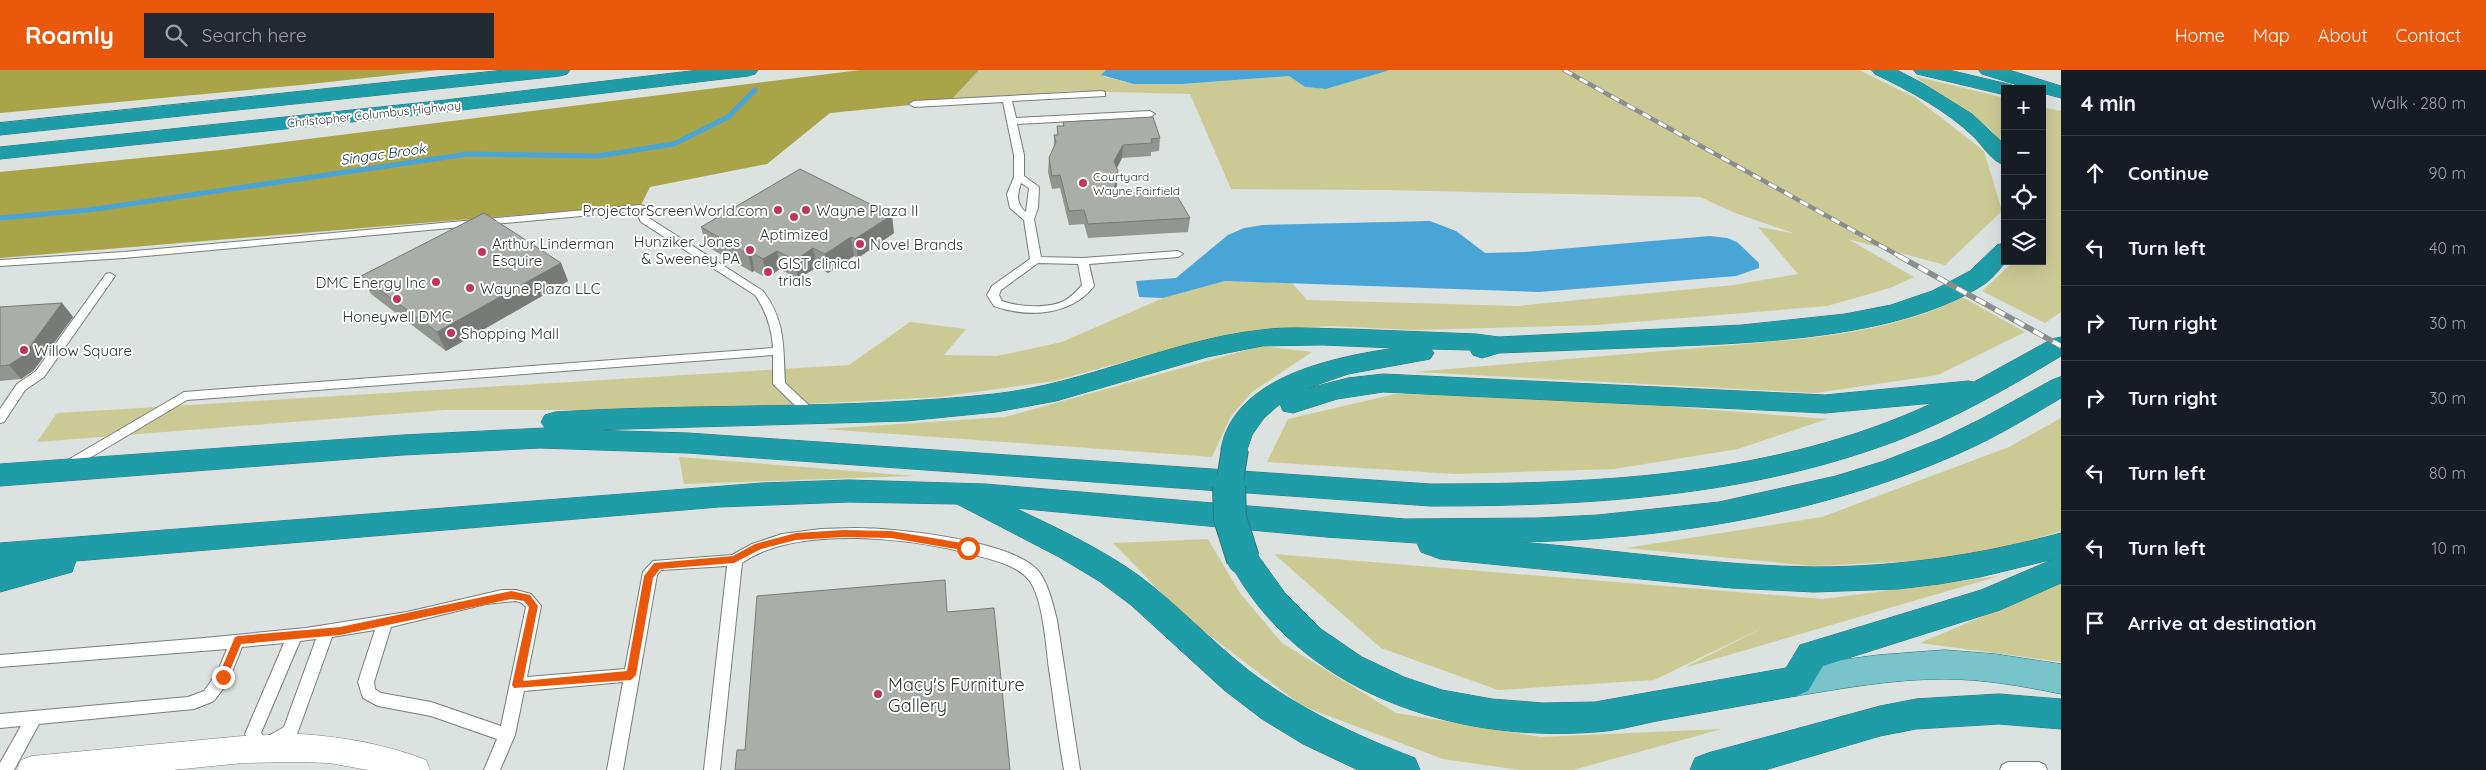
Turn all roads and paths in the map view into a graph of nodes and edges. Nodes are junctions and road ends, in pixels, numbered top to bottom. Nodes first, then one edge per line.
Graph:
1 (560, 70) edge
2 (748, 70) edge
3 (1882, 70) edge
4 (1924, 70) edge
5 (1989, 70) edge
6 (2001, 88) edge
7 (2061, 92) edge
8 (1102, 94) dead end
9 (2046, 98) edge
10 (1007, 99) junction
11 (2061, 102) edge
12 (914, 104) dead end
13 (1150, 114) dead end
14 (1012, 122) junction
15 (0, 129) edge
16 (0, 154) edge
17 (2001, 155) edge
18 (1019, 177) junction
19 (1028, 219) junction
20 (1178, 254) dead end
21 (2001, 254) edge
22 (1036, 260) junction
23 (1083, 261) junction
24 (0, 263) edge
25 (110, 276) dead end
26 (1500, 345) junction
27 (2061, 345) edge
28 (779, 352) junction
29 (2061, 386) edge
30 (1987, 388) junction
31 (809, 412) junction
32 (0, 419) edge
33 (403, 445) junction
34 (1235, 449) junction
35 (60, 471) junction
36 (0, 475) edge
37 (959, 494) junction
38 (1401, 530) junction
39 (2061, 545) edge
40 (128, 546) junction
41 (0, 555) edge
42 (734, 560) junction
43 (2061, 569) edge
44 (0, 579) edge
45 (385, 622) junction
46 (326, 632) junction
47 (294, 635) junction
48 (238, 640) junction
49 (0, 662) edge
50 (631, 675) junction
51 (2061, 679) edge
52 (1796, 681) junction
53 (517, 685) junction
54 (2061, 714) edge
55 (35, 717) junction
56 (0, 721) edge
57 (507, 735) junction
58 (262, 748) junction
59 (5, 770) edge
60 (32, 770) edge
61 (415, 770) edge
62 (492, 770) edge
63 (614, 770) edge
64 (712, 770) edge
65 (1072, 770) edge
66 (1402, 770) edge
67 (1708, 770) edge
68 (2008, 770) edge
69 (2038, 770) edge

1 - 15 highway, Christopher Columbus Highway
2 - 16 highway, Christopher Columbus Highway
3 - 17 highway
4 - 6 highway
5 - 7 highway
8 - 10 lane
9 - 11 highway
10 - 12 lane
10 - 14 lane
13 - 14 lane
14 - 18 lane
18 - 19 lane
18 - 19 lane
19 - 22 lane
20 - 23 lane
21 - 26 highway
22 - 23 lane
22 - 23 lane
24 - 28 lane
25 - 32 lane
26 - 31 highway
26 - 34 highway
27 - 30 highway
28 - 31 lane
28 - 35 lane
29 - 38 highway
30 - 33 highway
30 - 34 highway
31 - 33 highway
33 - 35 highway
34 - 52 highway, bridge
35 - 36 highway
37 - 38 highway
37 - 40 highway
37 - 66 highway
38 - 39 highway
40 - 41 highway
40 - 44 highway
42 - 50 lane
42 - 64 lane
42 - 65 lane
43 - 52 highway
45 - 46 lane
45 - 53 lane
45 - 57 lane
46 - 47 lane
46 - 58 lane
47 - 48 lane
47 - 58 lane
48 - 49 lane
48 - 55 lane
50 - 53 lane
50 - 63 lane
51 - 52 main road
53 - 57 lane
54 - 67 highway
55 - 56 lane
55 - 59 lane
57 - 62 lane
58 - 60 street
58 - 61 street
68 - 69 lane

